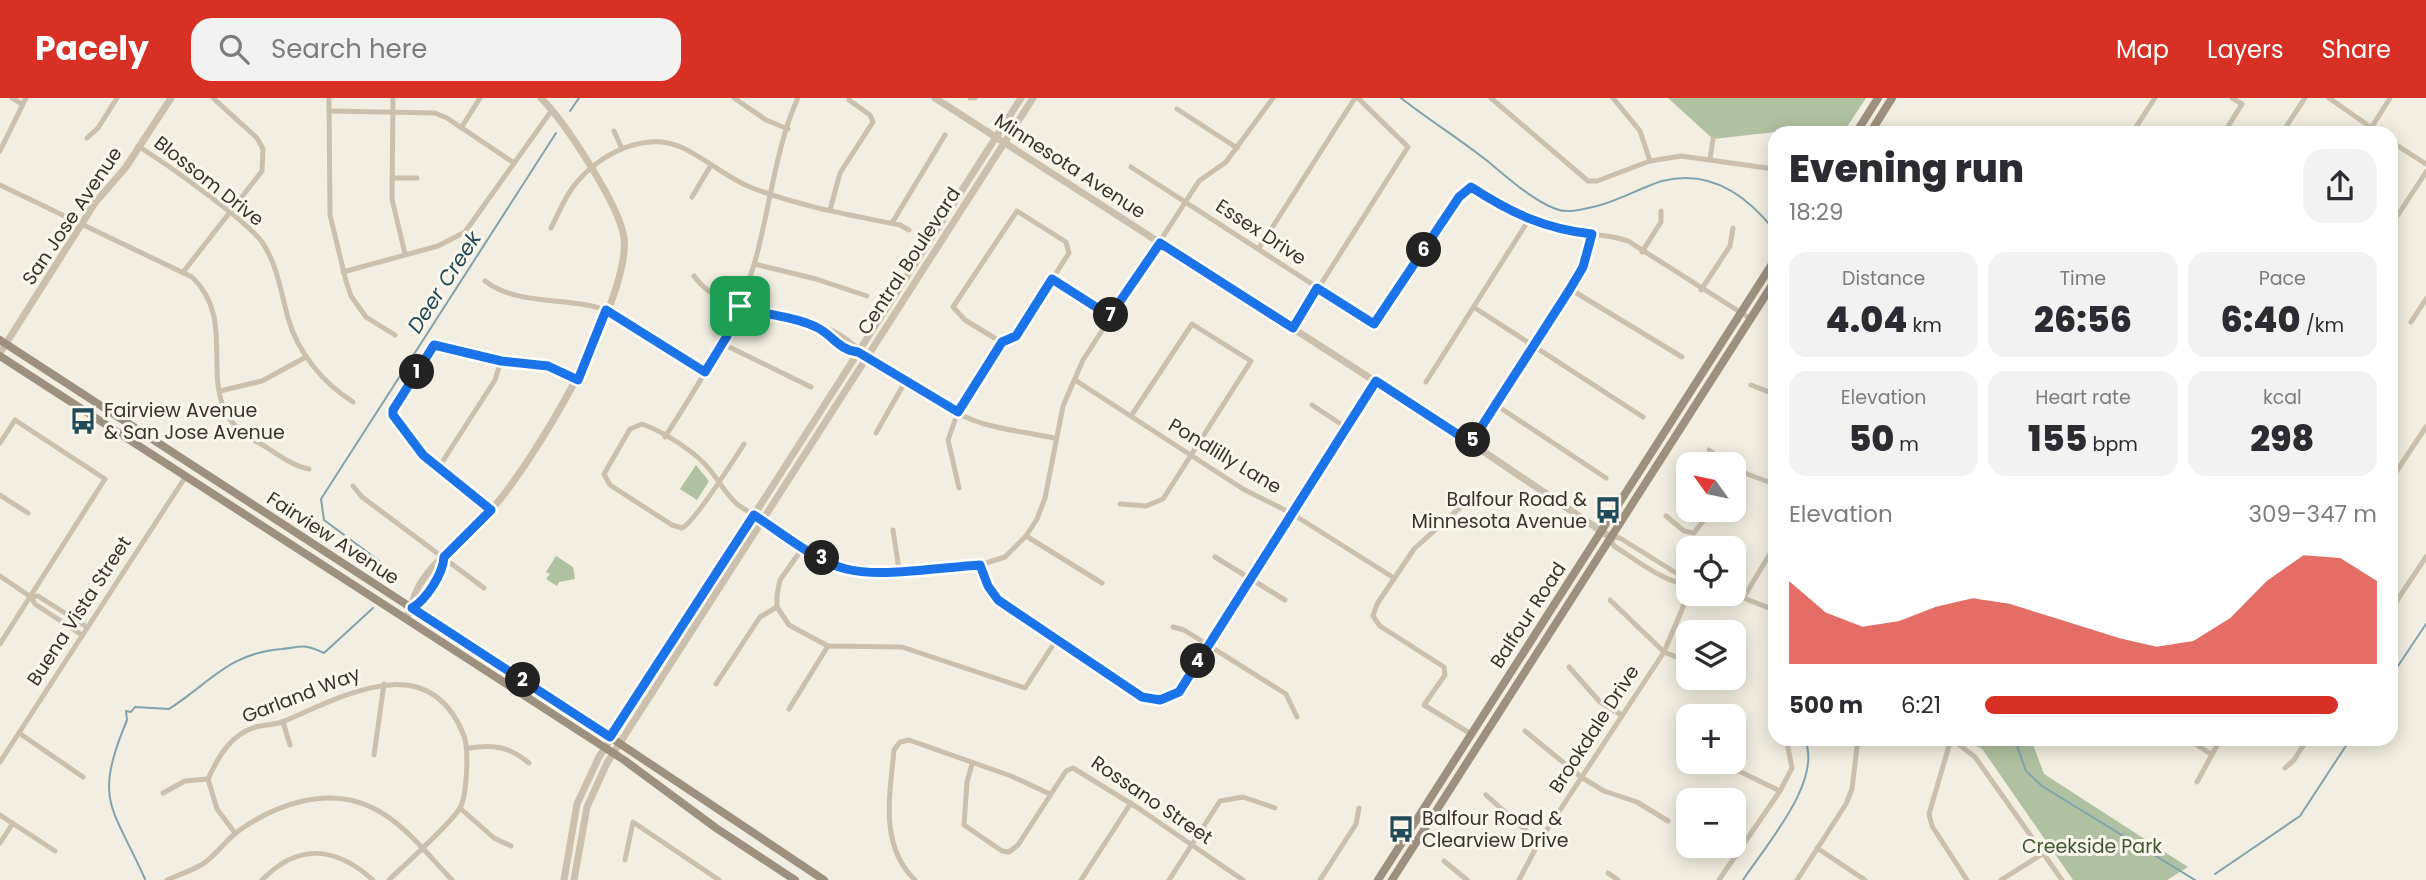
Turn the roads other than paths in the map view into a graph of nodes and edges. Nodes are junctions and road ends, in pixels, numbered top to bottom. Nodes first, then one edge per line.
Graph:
1 (12, 98) edge
2 (117, 98) edge
3 (171, 98) edge
4 (213, 98) edge
5 (329, 98) edge
6 (393, 98) edge
7 (480, 98) edge
8 (541, 98) edge
9 (798, 98) edge
10 (935, 98) edge
11 (1021, 98) edge
12 (1033, 98) edge
13 (1273, 98) edge
14 (1356, 98) edge
15 (1491, 98) edge
16 (1613, 98) edge
17 (1878, 98) edge
18 (1892, 98) edge
19 (2155, 98) edge
20 (2232, 98) edge
21 (2305, 98) edge
22 (2329, 98) edge
23 (2390, 98) edge
24 (736, 99) edge
25 (849, 100) edge
26 (24, 101) edge
27 (1177, 109) dead end
28 (552, 110) junction
29 (329, 111) junction
30 (393, 111) junction
31 (1860, 126) edge
32 (1874, 126) edge
33 (2137, 126) edge
34 (2228, 126) edge
35 (2287, 126) edge
36 (2363, 126) edge
37 (2372, 126) edge
38 (461, 128) junction
39 (788, 129) junction
40 (614, 131) dead end
41 (945, 135) dead end
42 (996, 136) junction
43 (87, 138) dead end
44 (1713, 139) dead end
45 (1004, 142) junction
46 (138, 146) junction
47 (2398, 146) edge
48 (1237, 148) junction
49 (622, 149) junction
50 (0, 151) edge
51 (1710, 159) junction
52 (1650, 161) junction
53 (513, 163) junction
54 (2426, 164) edge
55 (711, 165) junction
56 (1131, 167) dead end
57 (1768, 168) edge
58 (590, 169) junction
59 (2426, 172) edge
60 (393, 178) junction
61 (417, 178) dead end
62 (0, 185) edge
63 (771, 195) junction
64 (692, 197) dead end
65 (1185, 202) junction
66 (830, 210) junction
67 (1661, 211) dead end
68 (229, 213) junction
69 (2398, 215) edge
70 (1528, 220) junction
71 (82, 223) junction
72 (892, 223) junction
73 (1733, 228) dead end
74 (551, 229) dead end
75 (909, 230) dead end
76 (1592, 234) junction
77 (1160, 243) junction
78 (1259, 248) junction
79 (1642, 252) junction
80 (405, 254) junction
81 (754, 264) junction
82 (184, 271) junction
83 (1768, 271) edge
84 (343, 272) junction
85 (694, 276) dead end
86 (1052, 279) junction
87 (485, 281) dead end
88 (1317, 288) junction
89 (1570, 289) junction
90 (1701, 290) junction
91 (1768, 292) edge
92 (867, 296) dead end
93 (2426, 299) edge
94 (740, 306) junction
95 (1475, 308) junction
96 (606, 310) junction
97 (1741, 314) junction
98 (1110, 316) junction
99 (1751, 319) junction
100 (2411, 322) dead end
101 (1293, 328) junction
102 (395, 335) dead end
103 (3, 342) edge
104 (1002, 342) junction
105 (723, 344) junction
106 (1532, 346) junction
107 (858, 352) junction
108 (0, 354) edge
109 (306, 357) junction
110 (1682, 357) dead end
111 (867, 358) junction
112 (501, 361) junction
113 (705, 372) junction
114 (578, 380) junction
115 (1074, 380) junction
116 (1376, 381) junction
117 (905, 382) junction
118 (1426, 382) dead end
119 (1751, 385) dead end
120 (811, 387) dead end
121 (220, 391) junction
122 (1768, 392) edge
123 (353, 402) dead end
124 (1311, 405) dead end
125 (1496, 405) junction
126 (958, 412) junction
127 (1131, 416) junction
128 (1643, 417) dead end
129 (2426, 427) edge
130 (1347, 428) junction
131 (876, 433) dead end
132 (665, 436) junction
133 (1054, 438) junction
134 (0, 443) edge
135 (1471, 443) junction
136 (744, 444) dead end
137 (1709, 450) dead end
138 (1712, 452) edge
139 (1191, 455) junction
140 (439, 467) junction
141 (309, 468) dead end
142 (2398, 469) edge
143 (1746, 475) edge
144 (186, 476) junction
145 (1606, 478) dead end
146 (718, 482) junction
147 (1768, 482) edge
148 (353, 486) dead end
149 (959, 488) dead end
150 (0, 495) edge
151 (1120, 504) dead end
152 (1464, 504) dead end
153 (491, 510) junction
154 (28, 513) dead end
155 (1291, 513) junction
156 (754, 515) junction
157 (1666, 516) dead end
158 (763, 521) junction
159 (1702, 522) edge
160 (893, 530) dead end
161 (1601, 531) junction
162 (1026, 536) junction
163 (1610, 537) junction
164 (804, 546) junction
165 (444, 557) junction
166 (1214, 557) dead end
167 (1768, 557) edge
168 (2426, 557) edge
169 (980, 565) junction
170 (899, 570) junction
171 (1676, 574) edge
172 (0, 576) edge
173 (1394, 578) junction
174 (1250, 579) junction
175 (1102, 583) dead end
176 (484, 588) dead end
177 (1746, 594) edge
178 (31, 597) junction
179 (1746, 598) edge
180 (2398, 599) edge
181 (1285, 600) dead end
182 (1610, 600) dead end
183 (1683, 606) edge
184 (777, 607) junction
185 (1768, 607) edge
186 (412, 608) junction
187 (406, 617) junction
188 (87, 627) junction
189 (1173, 627) dead end
190 (82, 635) junction
191 (1057, 639) junction
192 (0, 644) edge
193 (1208, 645) junction
194 (828, 646) junction
195 (1664, 652) junction
196 (1676, 657) edge
197 (1569, 667) dead end
198 (384, 684) junction
199 (716, 684) dead end
200 (789, 709) dead end
201 (1620, 714) junction
202 (1297, 717) dead end
203 (283, 722) junction
204 (1525, 731) dead end
205 (19, 733) junction
206 (1471, 734) junction
207 (610, 737) junction
208 (620, 743) junction
209 (290, 745) dead end
210 (1788, 746) edge
211 (1857, 746) edge
212 (1948, 746) edge
213 (1960, 746) edge
214 (2198, 746) edge
215 (2216, 746) edge
216 (2303, 746) edge
217 (604, 747) junction
218 (469, 748) junction
219 (614, 753) junction
220 (2211, 754) junction
221 (374, 755) dead end
222 (0, 762) edge
223 (529, 764) dead end
224 (972, 764) junction
225 (2285, 768) dead end
226 (1745, 774) edge
227 (83, 778) dead end
228 (1581, 778) junction
229 (208, 779) junction
230 (2197, 782) dead end
231 (1780, 791) junction
232 (163, 793) dead end
233 (1051, 794) junction
234 (1486, 795) dead end
235 (1131, 803) junction
236 (460, 808) junction
237 (1275, 808) dead end
238 (1359, 808) dead end
239 (0, 815) edge
240 (1668, 821) dead end
241 (13, 823) junction
242 (235, 833) junction
243 (1539, 842) junction
244 (0, 843) edge
245 (511, 846) dead end
246 (1191, 846) junction
247 (421, 848) junction
248 (1818, 848) junction
249 (55, 851) dead end
250 (2044, 853) junction
251 (625, 860) dead end
252 (1444, 861) dead end
253 (1608, 873) dead end
254 (709, 878) edge
255 (167, 880) edge
256 (262, 880) edge
257 (373, 880) edge
258 (389, 880) edge
259 (452, 880) edge
260 (564, 880) edge
261 (574, 880) edge
262 (719, 880) edge
263 (795, 880) edge
264 (824, 880) edge
265 (915, 880) edge
266 (1082, 880) edge
267 (1169, 880) edge
268 (1242, 880) edge
269 (1320, 880) edge
270 (1378, 880) edge
271 (1392, 880) edge
272 (1467, 880) edge
273 (1519, 880) edge
274 (1618, 880) edge
275 (1719, 880) edge
276 (1797, 880) edge
277 (1865, 880) edge
278 (1967, 880) edge
279 (2001, 880) edge
280 (2062, 880) edge

1 - 26 street
2 - 43 street
3 - 46 street, San Jose Avenue
4 - 68 street
5 - 29 street
6 - 30 street
7 - 38 street
8 - 28 street
9 - 39 street
10 - 42 street, Minnesota Avenue
11 - 42 street, Central Boulevard
12 - 45 street, Central Boulevard
13 - 48 street
14 - 78 street
14 - 88 street
15 - 52 street
16 - 52 street
17 - 31 main road
18 - 32 main road
19 - 33 street
20 - 34 street
21 - 35 street
22 - 36 street
23 - 37 street
24 - 39 street
25 - 66 street
26 - 50 street
27 - 48 street
28 - 53 street
28 - 58 street
29 - 30 street
29 - 84 street
30 - 38 street
30 - 60 street
38 - 53 street
39 - 63 street
40 - 49 street
41 - 72 street
42 - 45 street, Minnesota Avenue
42 - 107 street, Central Boulevard
44 - 51 street
45 - 77 street, Minnesota Avenue
45 - 111 street, Central Boulevard
46 - 68 street, Blossom Drive
46 - 71 street, San Jose Avenue
47 - 54 street
48 - 65 street
49 - 55 street
49 - 58 street
51 - 52 street
51 - 57 street
53 - 80 street
55 - 63 street
55 - 64 street
56 - 65 street, Essex Drive
58 - 74 street
58 - 96 street
59 - 69 street
60 - 61 street
60 - 80 street
62 - 71 street
63 - 66 street
63 - 81 street
65 - 77 street
65 - 78 street, Essex Drive
66 - 72 street
67 - 79 street
68 - 82 street
68 - 109 street, Blossom Drive
70 - 76 street
70 - 88 street, Essex Drive
70 - 95 street
71 - 82 street
71 - 103 street, San Jose Avenue
72 - 75 street
73 - 90 street
76 - 79 street
76 - 89 street
77 - 98 street
77 - 101 street, Minnesota Avenue
78 - 88 street, Essex Drive
79 - 90 street
80 - 84 street
81 - 92 street
81 - 94 street
82 - 121 street
83 - 97 main road, Balfour Road
84 - 102 street
85 - 94 street
86 - 98 street
86 - 104 street
86 - 104 street
87 - 96 street
88 - 101 street
89 - 106 street
89 - 110 street
90 - 97 street
91 - 99 main road, Balfour Road
93 - 100 street
94 - 105 street
94 - 107 street
95 - 106 street
95 - 118 street
96 - 113 street
96 - 114 street
97 - 99 street
97 - 161 main road, Balfour Road
98 - 115 street
99 - 163 main road, Balfour Road
101 - 116 street, Minnesota Avenue
103 - 108 street, San Jose Avenue
103 - 186 main road, Fairview Avenue
104 - 126 street
105 - 113 street
105 - 120 street
106 - 125 street
106 - 128 street
107 - 111 street
107 - 156 street, Central Boulevard
108 - 144 main road, Fairview Avenue
109 - 121 street
109 - 123 street, Blossom Drive
111 - 117 street
111 - 158 street, Central Boulevard
112 - 114 street
112 - 140 street
112 - 140 street
113 - 132 street
114 - 153 street
115 - 127 street, Pondlilly Lane
115 - 133 street
116 - 130 street
116 - 135 street, Minnesota Avenue
117 - 126 street
117 - 131 street
119 - 122 street
121 - 141 street
124 - 130 street
125 - 135 street
125 - 145 street
126 - 133 street
126 - 149 street
127 - 139 street, Pondlilly Lane
127 - 139 street
129 - 142 street
130 - 155 street
132 - 146 street
132 - 146 street
133 - 162 street
134 - 178 street
135 - 161 street, Minnesota Avenue
136 - 146 street
137 - 138 street
139 - 151 street
139 - 155 street, Pondlilly Lane
140 - 153 street
143 - 147 street
144 - 187 main road, Fairview Avenue
144 - 188 street, Buena Vista Street
146 - 156 street
148 - 165 street
150 - 154 street
152 - 173 street
153 - 165 street
155 - 173 street, Pondlilly Lane
155 - 174 street
156 - 158 street
156 - 207 street, Central Boulevard
157 - 159 street
158 - 164 street
158 - 208 street, Central Boulevard
160 - 170 street
161 - 163 street, Minnesota Avenue
161 - 206 main road, Balfour Road
162 - 169 street
162 - 175 street
163 - 171 street
163 - 271 main road, Balfour Road
164 - 170 street
164 - 184 street
165 - 176 street
165 - 186 street
166 - 174 street
167 - 177 street
168 - 180 street
169 - 170 street
169 - 191 street
172 - 178 street
173 - 206 street
174 - 181 street
174 - 193 street
178 - 188 street
178 - 190 street
178 - 192 street
179 - 185 street
182 - 195 street
183 - 195 street, Brookdale Drive
184 - 194 street
184 - 199 street
186 - 187 street
186 - 207 main road, Fairview Avenue
187 - 217 main road, Fairview Avenue
188 - 190 street, Buena Vista Street
189 - 193 street
190 - 205 street, Buena Vista Street
191 - 193 street
191 - 194 street
193 - 202 street
194 - 200 street
195 - 196 street
195 - 201 street, Brookdale Drive
197 - 201 street
198 - 203 street, Garland Way
198 - 218 street, Garland Way
198 - 221 street
201 - 228 street, Brookdale Drive
203 - 209 street
203 - 229 street, Garland Way
204 - 228 street
205 - 222 street, Buena Vista Street
205 - 227 street
206 - 270 main road, Balfour Road
207 - 208 main road, Fairview Avenue
207 - 217 street, Central Boulevard
208 - 219 street, Central Boulevard
208 - 264 main road, Fairview Avenue
210 - 231 street
211 - 248 street
212 - 278 street
213 - 250 street
214 - 220 street
215 - 220 street
216 - 225 street
217 - 219 main road, Fairview Avenue
217 - 260 street, Central Boulevard
218 - 223 street
218 - 236 street
219 - 261 street, Central Boulevard
219 - 263 main road, Fairview Avenue
220 - 230 street
224 - 233 street
224 - 233 street
224 - 265 street
226 - 231 street
228 - 240 street
228 - 243 street, Brookdale Drive
229 - 232 street
229 - 242 street
231 - 275 street
233 - 235 street, Rossano Street
234 - 243 street
235 - 246 street, Rossano Street
235 - 266 street
236 - 245 street
236 - 247 street
237 - 246 street
238 - 269 street
239 - 241 street
241 - 244 street
241 - 249 street
242 - 247 street
242 - 255 street
243 - 273 street, Brookdale Drive
246 - 267 street
246 - 268 street, Rossano Street
247 - 258 street
247 - 259 street
248 - 276 street
248 - 277 street
250 - 279 street
250 - 280 street
251 - 254 street
252 - 272 street
253 - 274 street
254 - 262 street
256 - 257 street

